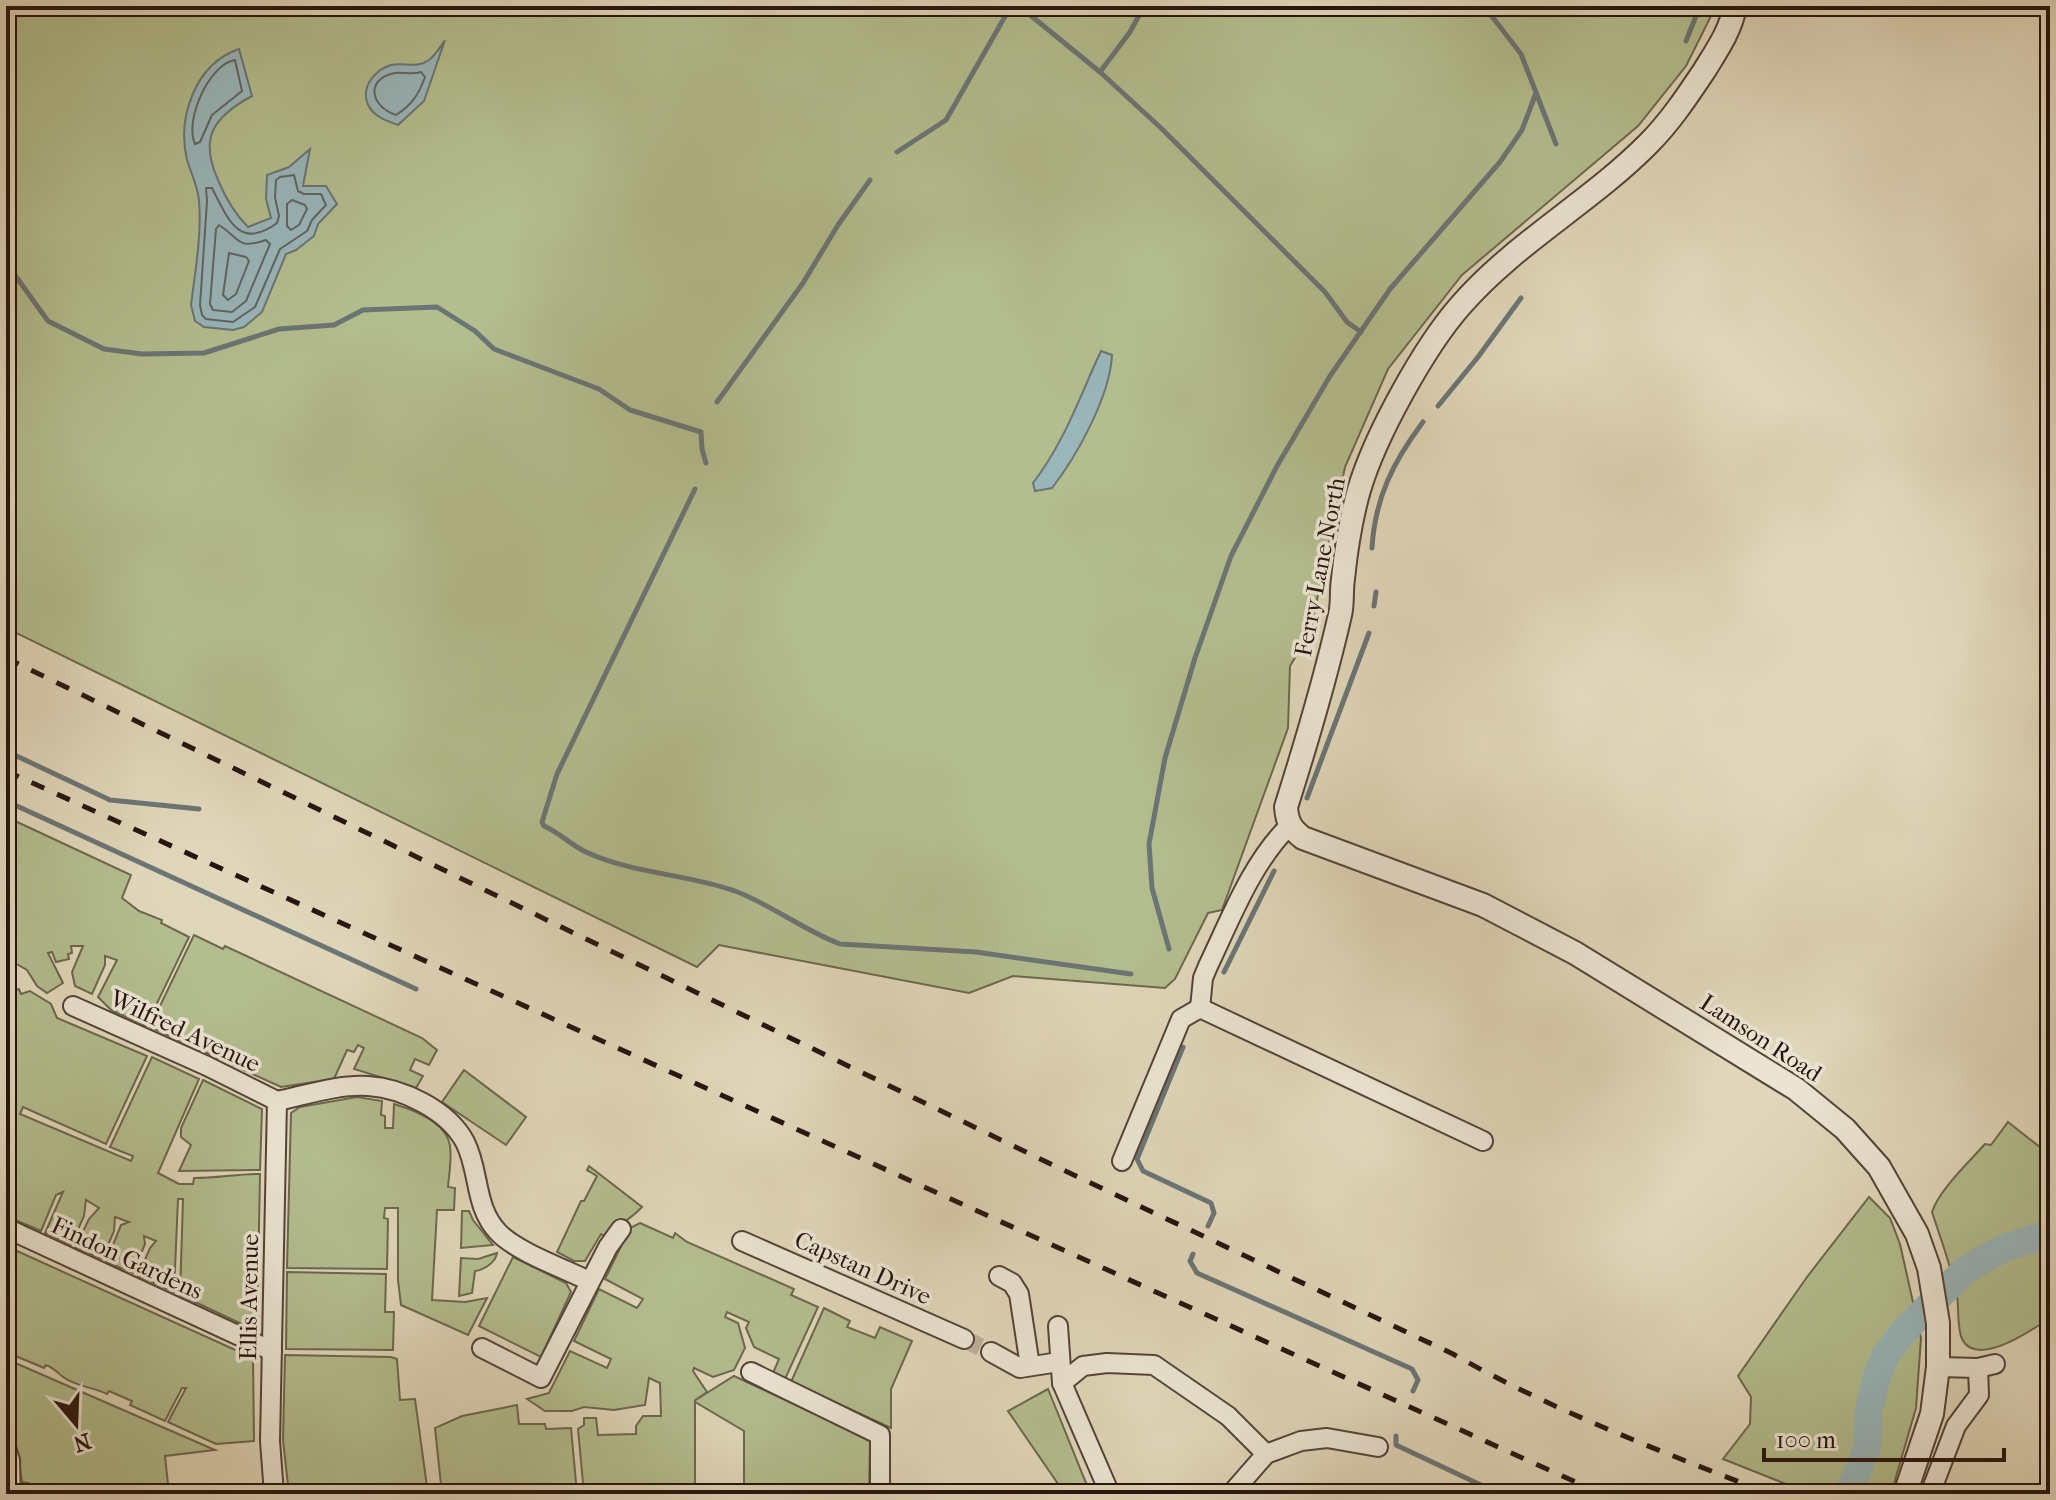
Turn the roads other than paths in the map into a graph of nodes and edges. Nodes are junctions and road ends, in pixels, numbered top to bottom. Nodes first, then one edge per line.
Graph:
1 (1735, 6) edge
2 (1289, 826) junction
3 (73, 1006) dead end
4 (1200, 1008) junction
5 (277, 1101) junction
6 (1483, 1141) dead end
7 (1122, 1161) dead end
8 (6, 1228) edge
9 (621, 1229) dead end
10 (742, 1241) dead end
11 (999, 1276) dead end
12 (589, 1281) junction
13 (1058, 1326) dead end
14 (964, 1339) tunnel mouth
15 (482, 1348) dead end
16 (272, 1351) junction
17 (991, 1352) tunnel mouth
18 (1059, 1362) junction
19 (1030, 1366) junction
20 (1938, 1367) junction
21 (751, 1372) dead end
22 (1062, 1383) junction
23 (1378, 1447) dead end
24 (6, 1448) edge
25 (1266, 1454) junction
26 (11, 1494) edge
27 (274, 1494) edge
28 (880, 1494) edge
29 (1110, 1494) edge
30 (1231, 1494) edge
31 (1905, 1494) edge
32 (1930, 1494) edge

1 - 2 street, Ferry Lane North
2 - 4 street
2 - 20 street, Lamson Road
3 - 5 street, Wilfred Avenue
4 - 6 street
4 - 7 street
5 - 12 street
5 - 16 street, Ellis Avenue
8 - 16 street, Findon Gardens
9 - 12 street
10 - 14 street, Capstan Drive
11 - 19 street
12 - 15 street
13 - 18 street
16 - 27 street, Ellis Avenue
17 - 19 street
18 - 19 street
18 - 22 street
20 - 31 street, Lamson Road
20 - 32 street
21 - 28 street
22 - 25 street
22 - 29 street
23 - 25 street
24 - 26 street
25 - 30 street

